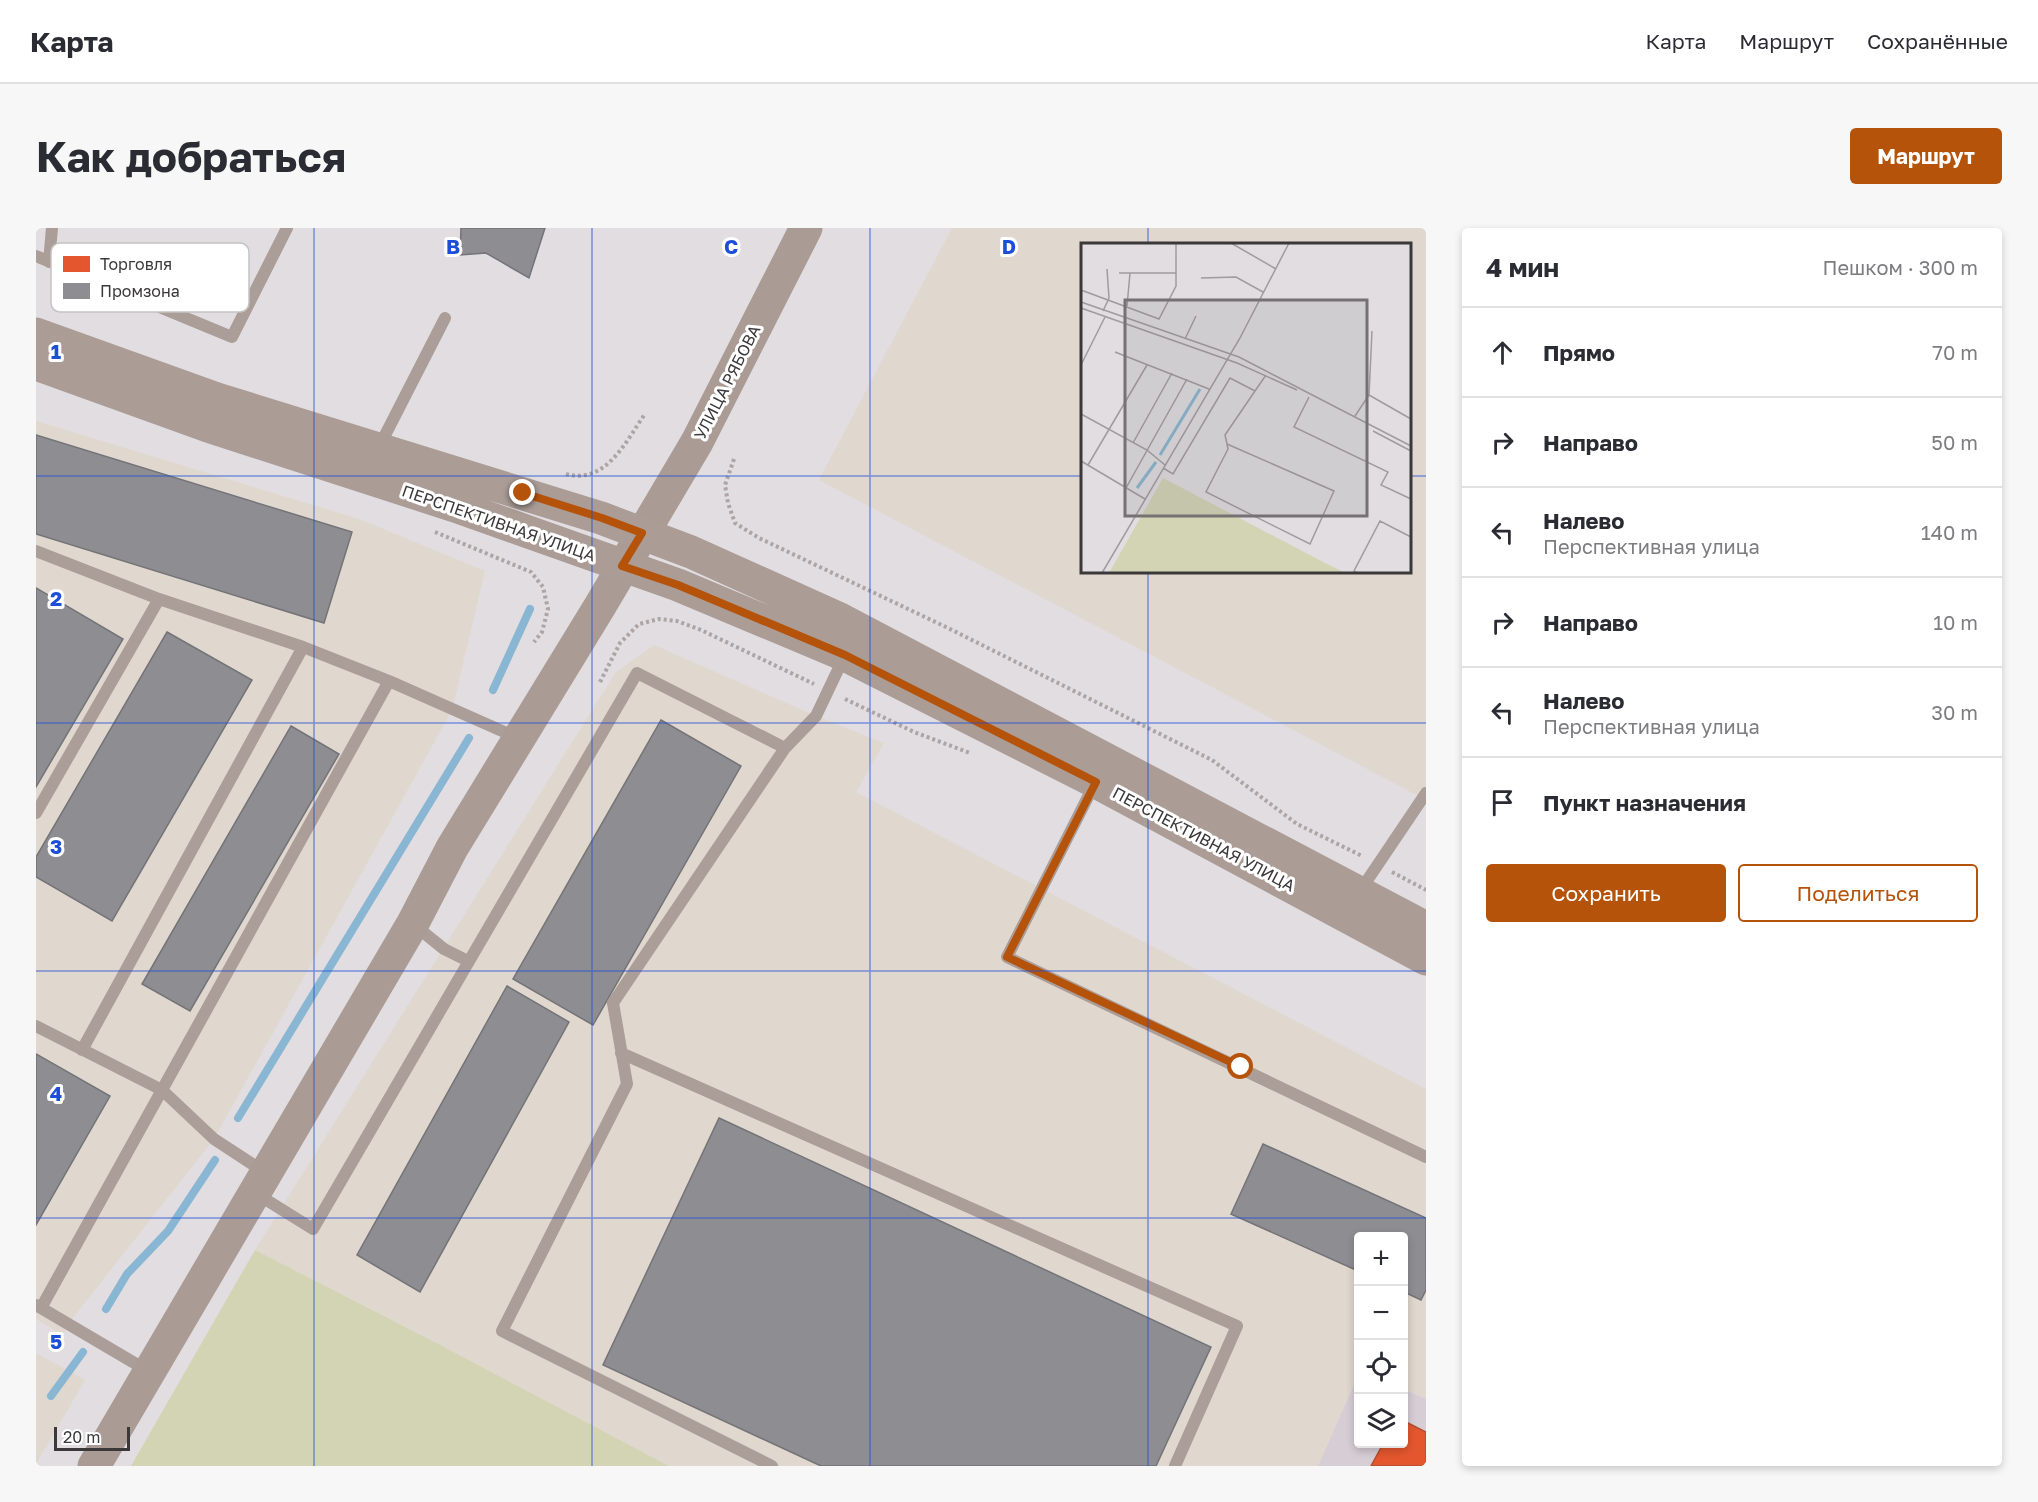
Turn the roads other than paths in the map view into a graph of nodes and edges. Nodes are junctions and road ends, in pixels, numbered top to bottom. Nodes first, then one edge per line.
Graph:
1 (52, 228) edge
2 (287, 228) edge
3 (806, 228) edge
4 (36, 256) edge
5 (49, 262) joint
6 (249, 303) edge
7 (171, 312) edge
8 (245, 312) edge
9 (445, 318) dead end
10 (36, 334) edge
11 (36, 364) edge
12 (213, 413) junction
13 (378, 448) junction
14 (642, 533) junction
15 (36, 551) edge
16 (622, 566) junction
17 (159, 599) junction
18 (303, 647) junction
19 (845, 655) junction
20 (389, 681) junction
21 (519, 739) junction
22 (784, 748) junction
23 (1096, 782) junction
24 (1426, 793) edge
25 (36, 813) edge
26 (1359, 892) junction
27 (412, 923) junction
28 (1426, 928) edge
29 (1426, 959) edge
30 (468, 961) junction
31 (36, 1026) edge
32 (82, 1050) junction
33 (621, 1053) junction
34 (162, 1090) junction
35 (1426, 1157) edge
36 (261, 1184) junction
37 (39, 1307) edge
38 (149, 1371) junction
39 (94, 1466) edge
40 (772, 1466) edge
41 (1175, 1466) edge

1 - 5 lane
2 - 6 lane
3 - 14 main road, УЛИЦА РЯБОВА
4 - 5 lane
7 - 8 lane
9 - 13 lane
10 - 12 main road
11 - 12 main road
12 - 13 main road, ПЕРСПЕКТИВНАЯ УЛИЦА
12 - 16 main road, ПЕРСПЕКТИВНАЯ УЛИЦА
13 - 14 main road, ПЕРСПЕКТИВНАЯ УЛИЦА
14 - 16 main road, УЛИЦА РЯБОВА
14 - 26 main road, ПЕРСПЕКТИВНАЯ УЛИЦА
15 - 17 lane
16 - 19 main road, ПЕРСПЕКТИВНАЯ УЛИЦА
16 - 21 main road, УЛИЦА РЯБОВА
17 - 18 lane
17 - 25 lane
18 - 20 lane
18 - 32 lane
19 - 22 lane
19 - 23 main road, ПЕРСПЕКТИВНАЯ УЛИЦА
20 - 21 lane
20 - 34 lane
21 - 27 main road, УЛИЦА РЯБОВА
22 - 30 lane
22 - 33 lane
23 - 29 main road, ПЕРСПЕКТИВНАЯ УЛИЦА
23 - 35 lane
24 - 26 lane
26 - 28 main road, ПЕРСПЕКТИВНАЯ УЛИЦА
27 - 30 lane
27 - 36 main road, УЛИЦА РЯБОВА
30 - 36 lane
31 - 32 lane
32 - 34 lane
33 - 40 lane
33 - 41 lane
34 - 36 lane
34 - 37 lane
36 - 38 main road, УЛИЦА РЯБОВА
37 - 38 lane
38 - 39 main road, УЛИЦА РЯБОВА

